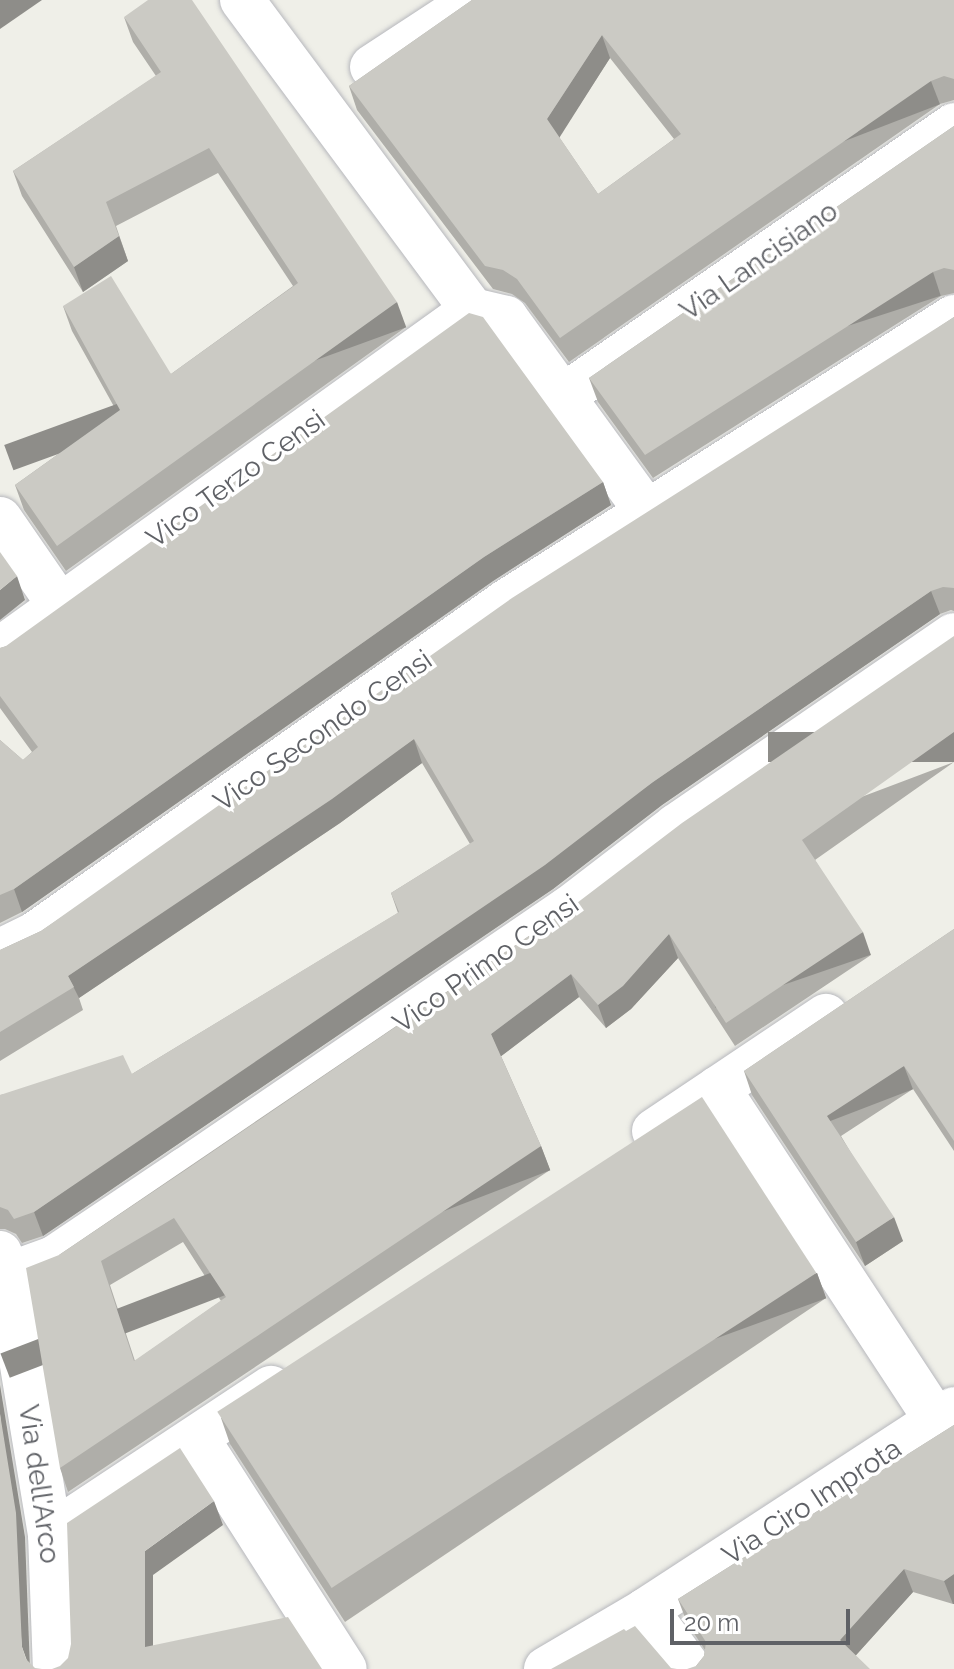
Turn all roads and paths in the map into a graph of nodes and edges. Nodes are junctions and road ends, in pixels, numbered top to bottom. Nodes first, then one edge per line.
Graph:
1 (242, 0) edge
2 (474, 0) edge
3 (372, 67) edge
4 (954, 125) edge
5 (472, 310) junction
6 (954, 317) edge
7 (563, 396) junction
8 (647, 512) junction
9 (0, 519) edge
10 (60, 606) junction
11 (954, 635) edge
12 (0, 649) edge
13 (0, 951) edge
14 (862, 991) edge
15 (718, 1088) junction
16 (622, 1152) edge
17 (4, 1264) edge
18 (302, 1367) edge
19 (945, 1415) edge
20 (197, 1438) junction
21 (50, 1534) junction
22 (646, 1610) junction
23 (55, 1669) edge
24 (345, 1669) edge
25 (546, 1669) edge
26 (690, 1669) edge

1 - 5 street
2 - 3 street
4 - 7 street, Via Lancisiano
5 - 7 street
5 - 10 street, Vico Terzo Censi
6 - 8 street, Vico Secondo Censi
7 - 8 street
8 - 13 street, Vico Secondo Censi
9 - 10 street
10 - 12 street, Vico Terzo Censi
11 - 17 street, Vico Primo Censi
14 - 15 street
15 - 16 street
15 - 19 street
17 - 21 street, Via dell'Arco
18 - 20 street
19 - 22 street, Via Ciro Improta
20 - 21 street
20 - 24 street
21 - 23 street, Via dell'Arco
22 - 25 street, Via Ciro Improta
22 - 26 street

